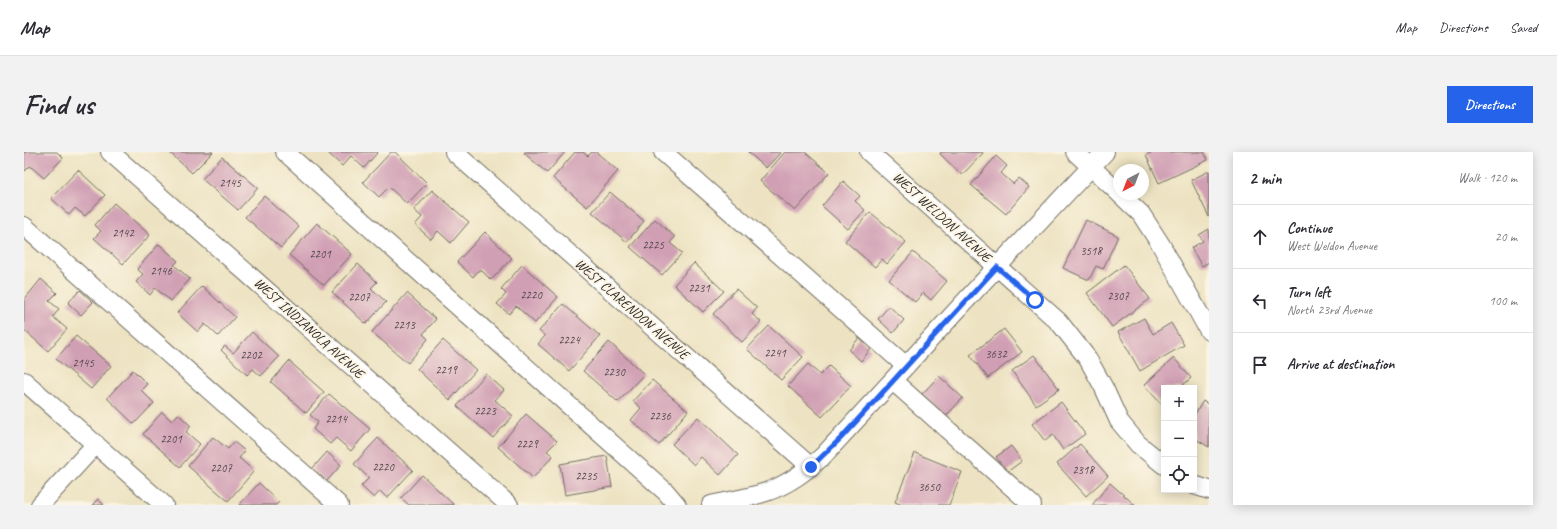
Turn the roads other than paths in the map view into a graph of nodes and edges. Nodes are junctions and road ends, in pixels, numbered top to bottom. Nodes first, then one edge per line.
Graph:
1 (110, 152) edge
2 (285, 152) edge
3 (454, 152) edge
4 (663, 152) edge
5 (870, 152) edge
6 (1075, 152) edge
7 (1105, 152) edge
8 (1092, 167) junction
9 (1113, 186) edge
10 (1127, 200) edge
11 (24, 226) edge
12 (997, 267) junction
13 (1209, 331) edge
14 (906, 366) junction
15 (893, 380) junction
16 (24, 381) edge
17 (96, 444) junction
18 (1161, 463) edge
19 (811, 467) junction
20 (1197, 485) edge
21 (1209, 490) edge
22 (729, 503) edge
23 (40, 505) edge
24 (164, 505) edge
25 (338, 505) edge
26 (508, 505) edge
27 (677, 505) edge
28 (711, 505) edge
29 (1032, 505) edge

1 - 26 street, WEST INDIANOLA AVENUE
2 - 27 street
3 - 19 street, WEST CLARENDON AVENUE
4 - 14 street
5 - 12 street, WEST WELDON AVENUE
6 - 8 street
7 - 8 street
8 - 9 street
8 - 12 street
10 - 13 street
11 - 25 street
12 - 14 street
12 - 18 street, WEST WELDON AVENUE
14 - 15 street
15 - 19 street
15 - 29 street
16 - 17 street
17 - 23 street
17 - 24 street
19 - 22 street
20 - 21 street
22 - 28 street

